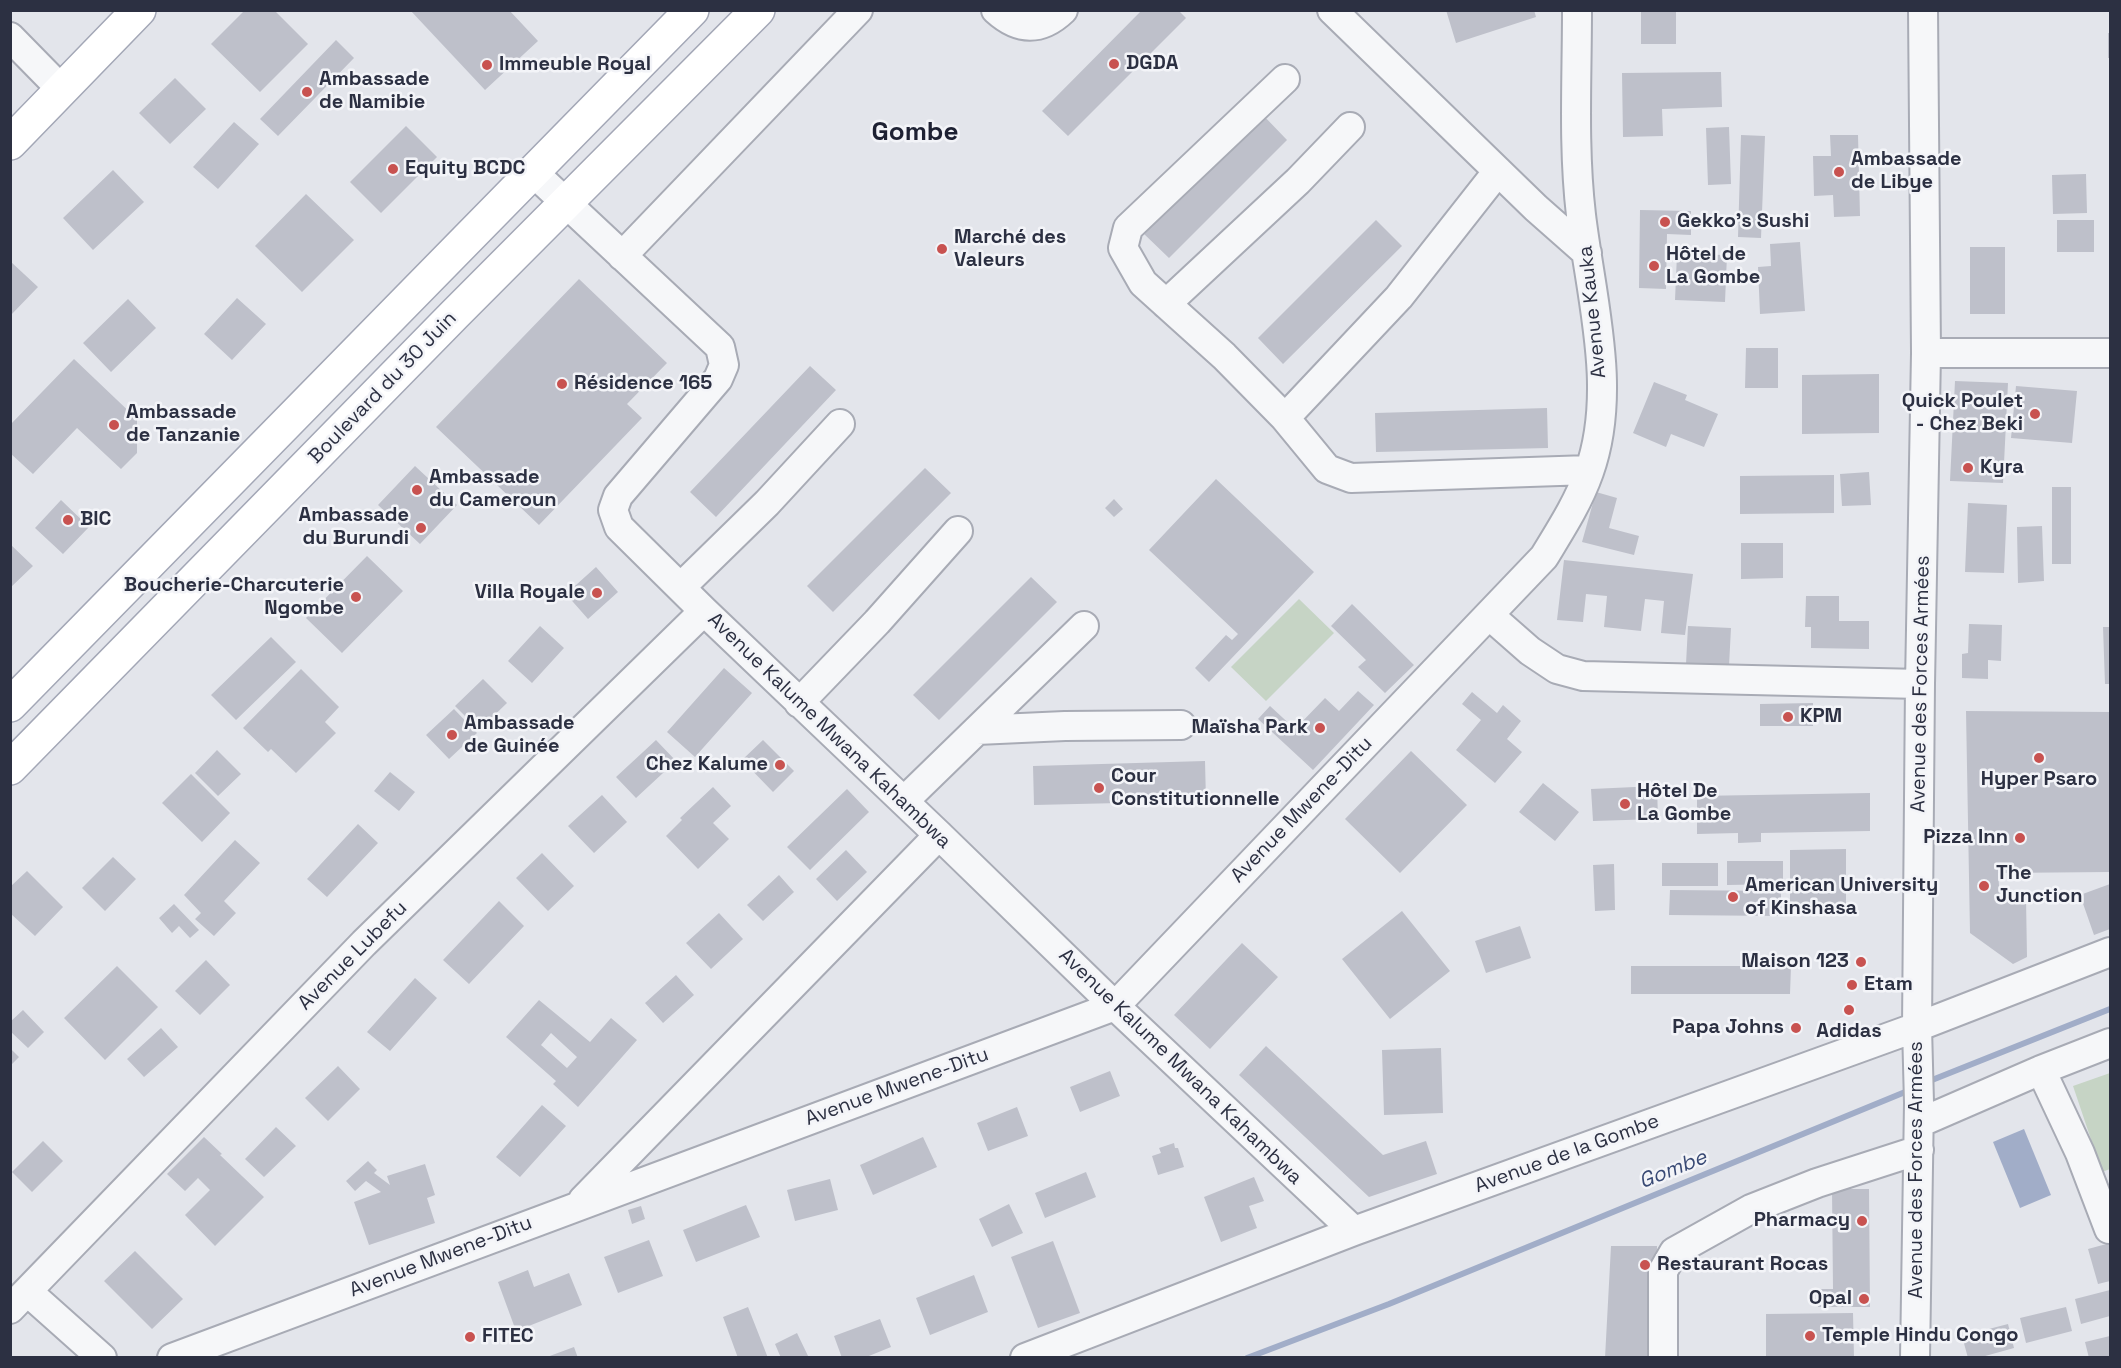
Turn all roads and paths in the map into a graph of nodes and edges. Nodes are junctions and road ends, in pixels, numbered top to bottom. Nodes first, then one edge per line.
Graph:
1 (139, 10) edge
2 (692, 10) edge
3 (758, 10) edge
4 (858, 10) edge
5 (1063, 10) edge
6 (1332, 10) edge
7 (1577, 10) edge
8 (1923, 10) edge
9 (999, 14) edge
10 (10, 37) edge
11 (1285, 79) dead end
12 (62, 90) junction
13 (1350, 128) dead end
14 (10, 143) edge
15 (1498, 171) junction
16 (534, 173) junction
17 (565, 203) junction
18 (1587, 253) junction
19 (622, 256) junction
20 (1166, 304) junction
21 (1926, 353) junction
22 (2110, 353) edge
23 (1285, 418) junction
24 (840, 424) dead end
25 (1589, 470) junction
26 (958, 531) dead end
27 (681, 587) junction
28 (704, 611) junction
29 (1489, 615) junction
30 (1084, 626) dead end
31 (1920, 684) junction
32 (799, 703) junction
33 (10, 705) edge
34 (1181, 725) dead end
35 (977, 730) junction
36 (10, 768) edge
37 (904, 801) junction
38 (939, 835) junction
39 (2110, 952) edge
40 (1114, 1006) junction
41 (1917, 1027) junction
42 (2110, 1043) edge
43 (2041, 1070) junction
44 (1919, 1125) junction
45 (577, 1206) junction
46 (2109, 1229) edge
47 (1354, 1231) junction
48 (19, 1301) edge
49 (102, 1358) edge
50 (172, 1358) edge
51 (1025, 1358) edge
52 (1663, 1358) edge
53 (1915, 1358) edge

1 - 12 main road
2 - 16 main road
3 - 17 main road, Boulevard du 30 Juin
4 - 19 street
5 - 9 street
6 - 15 street
7 - 18 street, Avenue Kauka
8 - 21 street, Avenue des Forces Armées
10 - 12 street
11 - 20 street
12 - 14 main road
13 - 20 street
15 - 18 street
15 - 23 street
16 - 17 street, Avenue Kalume Mwana Kahambwa
16 - 33 main road
17 - 19 street, Avenue Kalume Mwana Kahambwa
17 - 36 main road, Boulevard du 30 Juin
18 - 25 street, Avenue Kauka
19 - 27 street, Avenue Kalume Mwana Kahambwa
20 - 23 street
21 - 22 street
21 - 31 street, Avenue des Forces Armées
23 - 25 street
24 - 27 street
25 - 29 street, Avenue Kauka
26 - 32 street
27 - 28 street, Avenue Kalume Mwana Kahambwa
28 - 32 street, Avenue Kalume Mwana Kahambwa
28 - 48 street, Avenue Lubefu
29 - 31 street
29 - 40 street, Avenue Mwene-Ditu
30 - 35 street
31 - 41 street, Avenue des Forces Armées
32 - 37 street, Avenue Kalume Mwana Kahambwa
34 - 35 street
35 - 37 street
37 - 38 street, Avenue Kalume Mwana Kahambwa
38 - 40 street, Avenue Kalume Mwana Kahambwa
38 - 45 street
39 - 41 street, Avenue de la Gombe
40 - 45 street, Avenue Mwene-Ditu
40 - 47 street, Avenue Kalume Mwana Kahambwa
41 - 44 street, Avenue des Forces Armées
41 - 47 street, Avenue de la Gombe
42 - 43 street
43 - 44 street
43 - 46 street
44 - 52 street
44 - 53 street, Avenue des Forces Armées
45 - 50 street, Avenue Mwene-Ditu
47 - 51 street, Avenue de la Gombe
48 - 49 street

